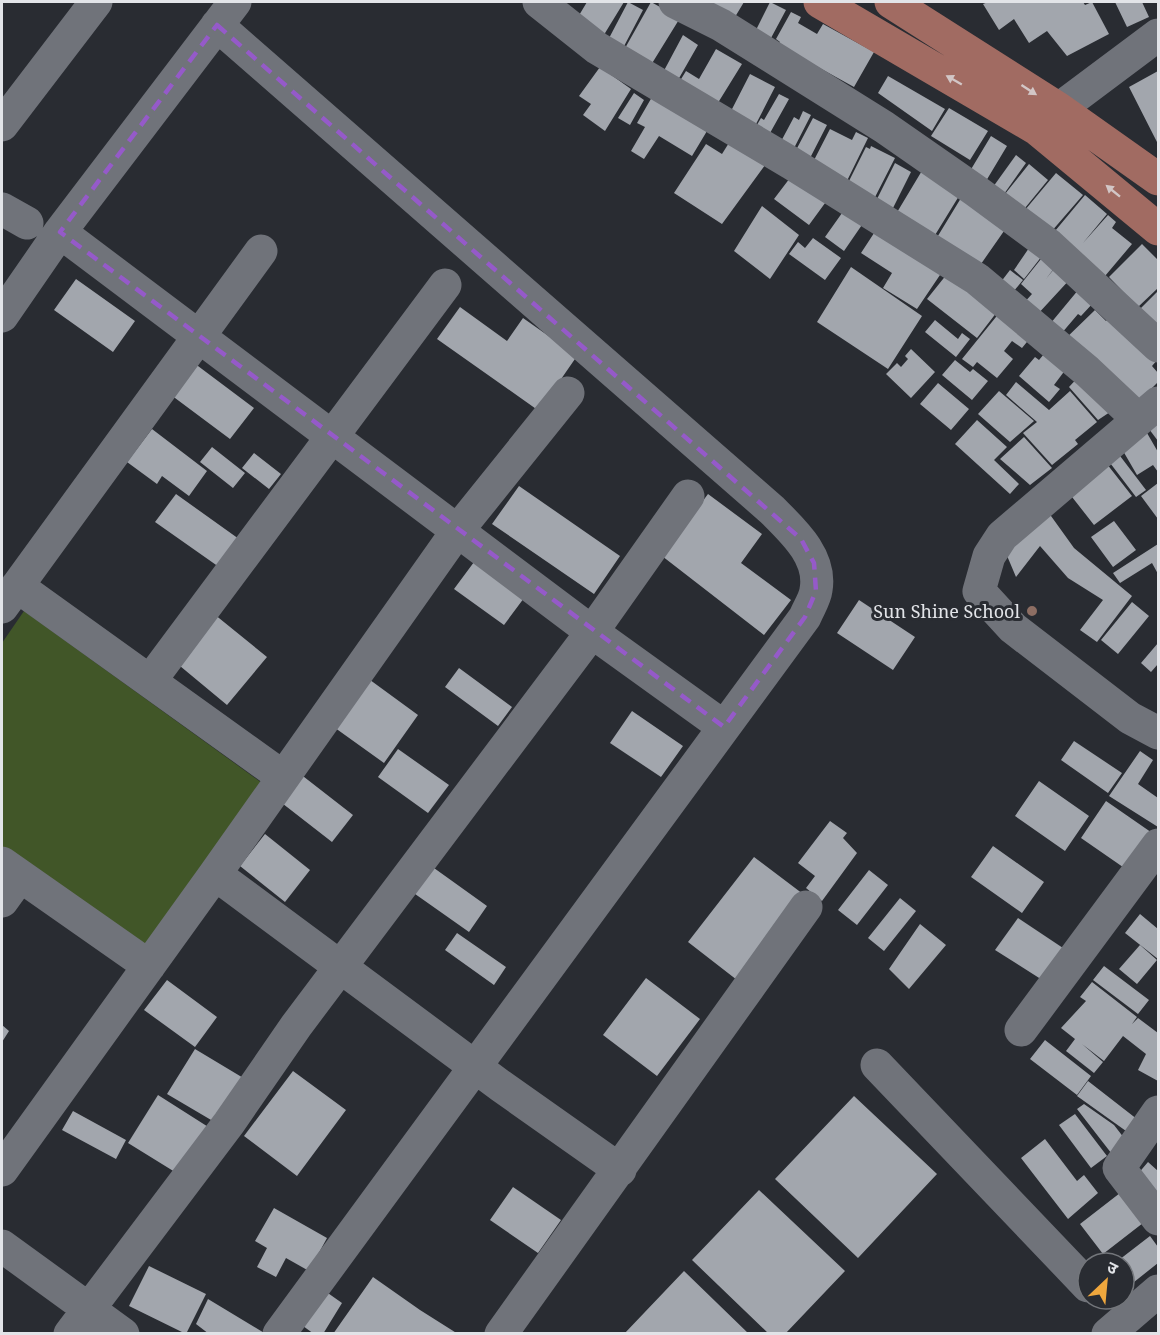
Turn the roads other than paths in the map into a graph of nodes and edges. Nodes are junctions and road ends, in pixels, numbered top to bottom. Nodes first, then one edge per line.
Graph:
1 (96, 2) edge
2 (539, 2) edge
3 (675, 2) edge
4 (820, 2) edge
5 (891, 2) edge
6 (226, 13) edge
7 (1158, 35) edge
8 (1059, 109) junction
9 (2, 125) edge
10 (1158, 179) edge
11 (1158, 229) edge
12 (60, 232) junction
13 (261, 251) dead end
14 (445, 285) dead end
15 (2, 316) edge
16 (198, 336) junction
17 (1158, 346) edge
18 (568, 393) dead end
19 (1148, 411) edge
20 (332, 436) junction
21 (688, 496) dead end
22 (458, 530) junction
23 (9, 596) edge
24 (592, 632) junction
25 (150, 681) junction
26 (724, 727) junction
27 (1158, 733) edge
28 (284, 777) junction
29 (1158, 845) edge
30 (215, 874) junction
31 (8, 880) edge
32 (807, 907) dead end
33 (149, 966) junction
34 (340, 967) junction
35 (1021, 1030) dead end
36 (877, 1065) dead end
37 (475, 1068) junction
38 (1158, 1112) edge
39 (2, 1170) edge
40 (620, 1170) junction
41 (1158, 1219) edge
42 (2, 1246) edge
43 (1076, 1273) edge
44 (1158, 1291) edge
45 (1110, 1318) edge
46 (79, 1321) edge
47 (123, 1334) edge
48 (279, 1334) edge
49 (501, 1334) edge

1 - 9 street
2 - 19 street
3 - 17 street
11 -> 4 main road
5 -> 8 main road
6 - 12 street
6 - 26 street
7 - 8 street
8 - 10 main road
12 - 15 street
12 - 16 street
13 - 16 street
14 - 20 street
16 - 20 street
16 - 23 street
18 - 22 street
19 - 27 street
20 - 22 street
20 - 25 street
21 - 24 street
22 - 24 street
22 - 28 street
23 - 25 street
24 - 26 street
24 - 34 street
25 - 28 street
26 - 37 street
28 - 30 street
29 - 35 street
30 - 33 street
30 - 34 street
31 - 33 street
32 - 40 street
33 - 39 street
34 - 37 street
34 - 46 street
36 - 43 street
37 - 40 street
37 - 48 street
38 - 41 street
40 - 49 street
42 - 46 street
44 - 45 street
46 - 47 street

